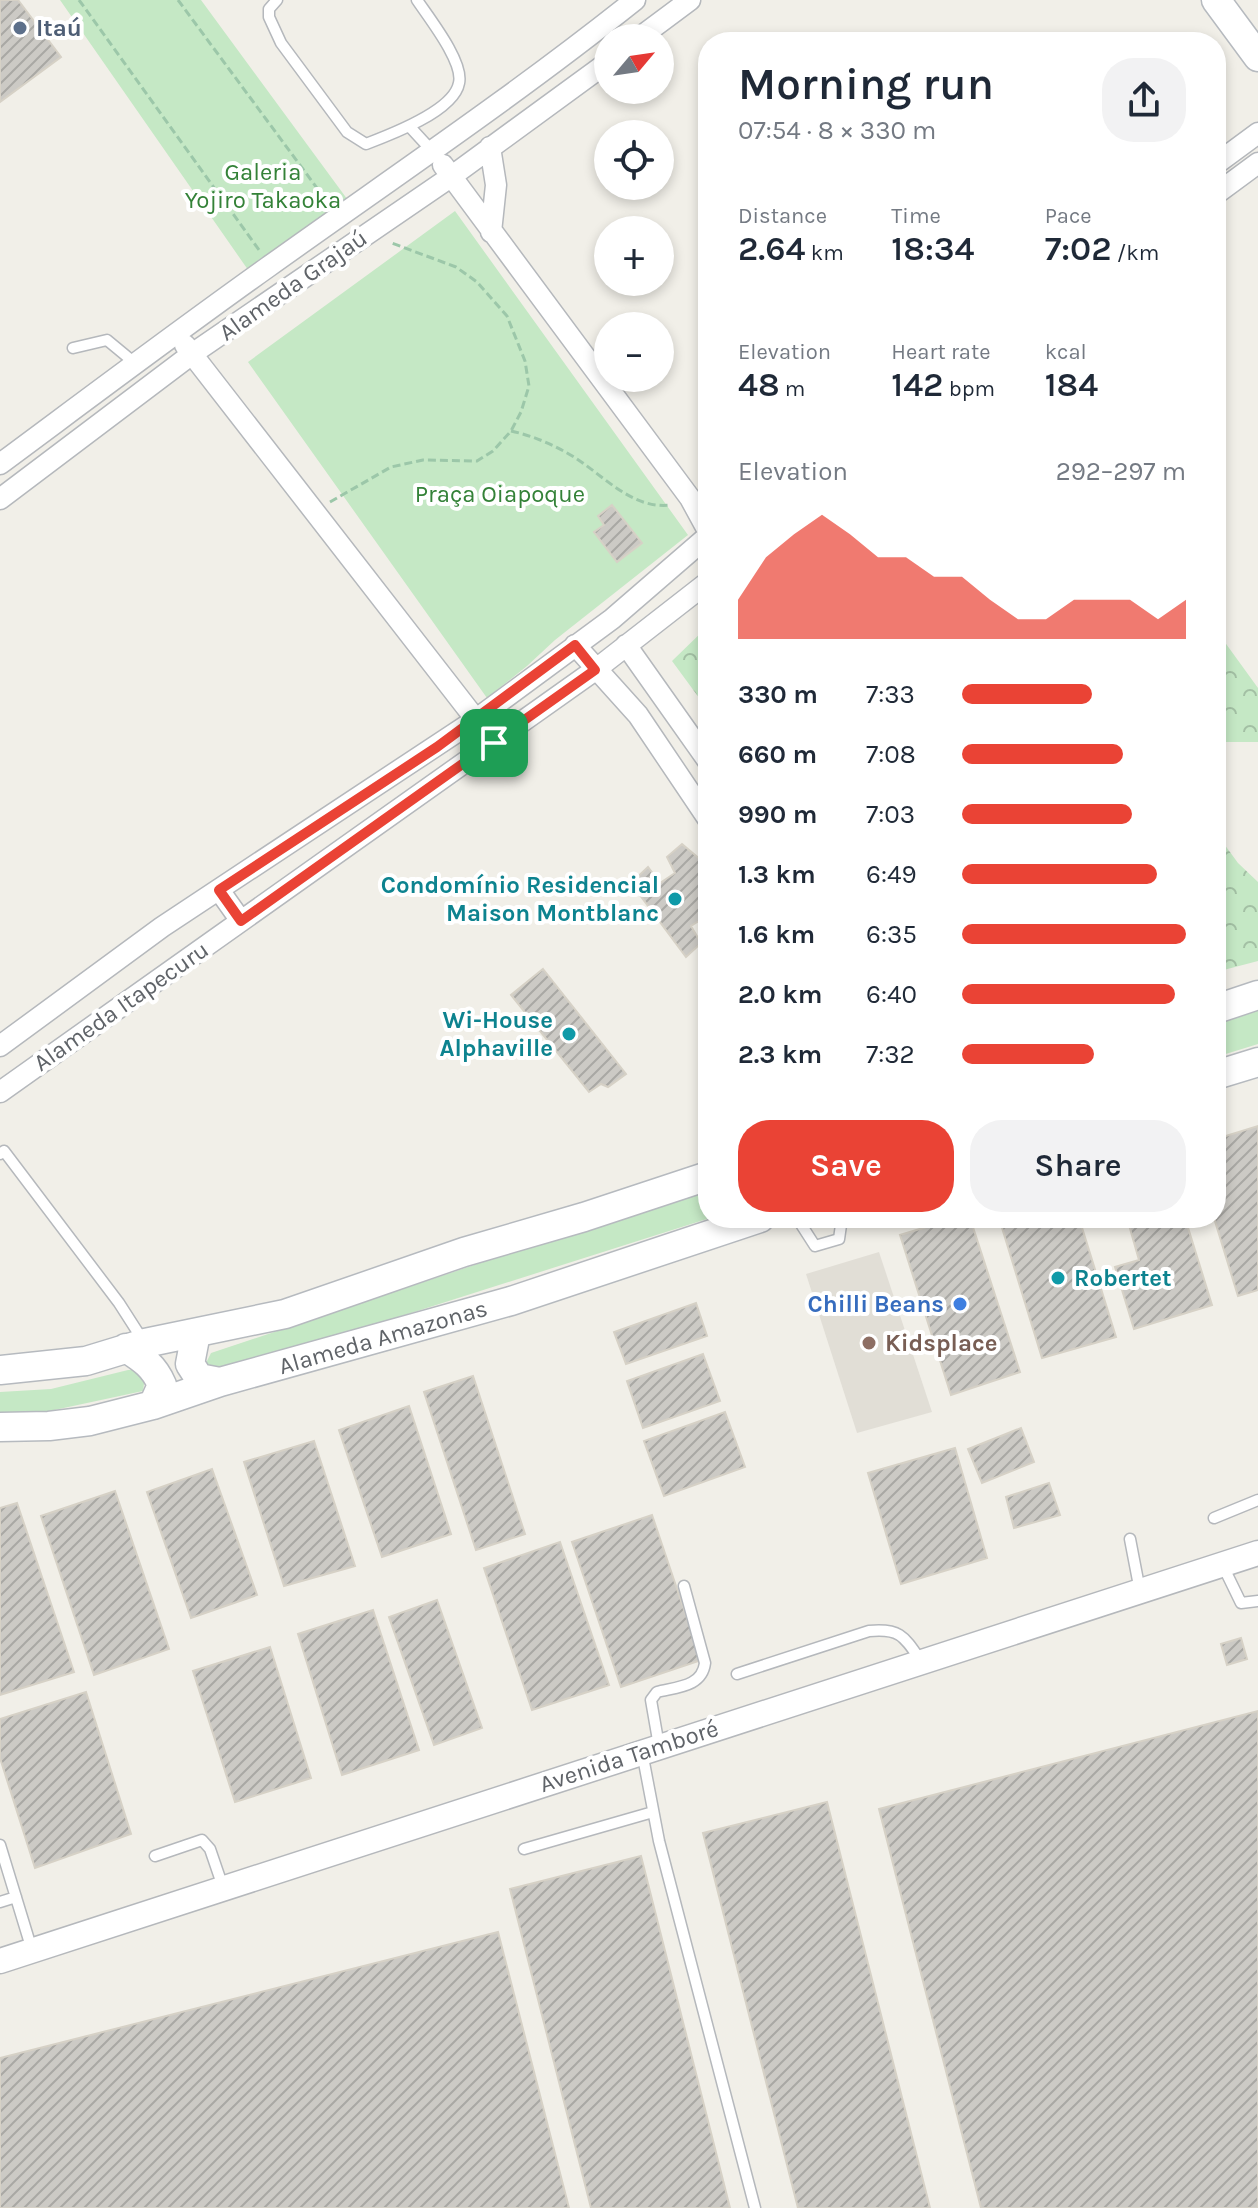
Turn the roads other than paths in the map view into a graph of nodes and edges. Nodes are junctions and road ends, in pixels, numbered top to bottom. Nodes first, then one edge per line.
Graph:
1 (277, 0) edge
2 (417, 0) edge
3 (635, 0) edge
4 (690, 0) edge
5 (1216, 0) edge
6 (658, 24) edge
7 (572, 51) junction
8 (1250, 54) edge
9 (594, 72) edge
10 (590, 75) junction
11 (410, 127) junction
12 (1255, 141) edge
13 (490, 147) junction
14 (433, 152) junction
15 (1226, 158) edge
16 (1258, 163) edge
17 (452, 176) junction
18 (1226, 187) edge
19 (491, 232) junction
20 (177, 334) junction
21 (73, 348) dead end
22 (192, 354) junction
23 (136, 364) junction
24 (0, 464) edge
25 (0, 499) edge
26 (698, 514) edge
27 (698, 542) edge
28 (698, 590) edge
29 (575, 645) junction
30 (626, 645) junction
31 (595, 670) junction
32 (475, 720) junction
33 (494, 743) junction
34 (698, 747) edge
35 (698, 804) edge
36 (219, 890) junction
37 (241, 921) junction
38 (1258, 995) edge
39 (1226, 1006) edge
40 (0, 1046) edge
41 (1258, 1062) edge
42 (1226, 1072) edge
43 (0, 1092) edge
44 (0, 1154) edge
45 (698, 1179) edge
46 (727, 1228) edge
47 (803, 1228) edge
48 (841, 1228) edge
49 (196, 1333) junction
50 (135, 1346) junction
51 (0, 1370) edge
52 (220, 1382) junction
53 (153, 1405) junction
54 (0, 1427) edge
55 (1258, 1500) edge
56 (1214, 1518) dead end
57 (1130, 1539) dead end
58 (1258, 1553) edge
59 (1222, 1564) junction
60 (684, 1586) dead end
61 (1140, 1591) junction
62 (1258, 1601) edge
63 (921, 1661) junction
64 (737, 1674) dead end
65 (651, 1749) junction
66 (653, 1812) junction
67 (0, 1845) edge
68 (524, 1849) dead end
69 (155, 1856) dead end
70 (223, 1888) junction
71 (16, 1897) junction
72 (0, 1902) edge
73 (32, 1950) junction
74 (0, 1961) edge
75 (755, 2208) edge

1 - 11 lane
2 - 11 lane
3 - 7 street, Alameda Grajaú
4 - 6 street
5 - 8 main road
7 - 10 street
7 - 14 street, Alameda Grajaú
9 - 10 street, Alameda Grajaú
10 - 13 street, Alameda Grajaú
11 - 14 lane
12 - 15 street
13 - 17 street, Alameda Grajaú
13 - 19 street
14 - 17 street
14 - 20 street, Alameda Grajaú
16 - 18 street
17 - 19 street
17 - 22 street, Alameda Grajaú
19 - 26 street
20 - 22 street
20 - 23 street, Alameda Grajaú
21 - 23 lane
22 - 25 street, Alameda Grajaú
22 - 32 street
23 - 24 street, Alameda Grajaú
27 - 29 street, Alameda Itapecuru
28 - 30 street, Alameda Itapecuru
29 - 31 street
29 - 32 street, Alameda Itapecuru
30 - 31 street, Alameda Itapecuru
30 - 34 street
31 - 33 street, Alameda Itapecuru
31 - 35 street
32 - 33 street
32 - 36 street, Alameda Itapecuru
33 - 37 street, Alameda Itapecuru
36 - 37 street
36 - 40 street, Alameda Itapecuru
37 - 43 street, Alameda Itapecuru
38 - 39 main road
41 - 42 main road
44 - 50 lane
45 - 49 main road, Alameda Amazonas
46 - 52 main road, Alameda Amazonas
47 - 48 lane
49 - 50 main road, Alameda Amazonas
49 - 52 main road
50 - 51 main road, Alameda Amazonas
50 - 53 main road
52 - 53 main road, Alameda Amazonas
53 - 54 main road, Alameda Amazonas
55 - 56 lane
57 - 61 lane
58 - 59 street, Avenida Tamboré
59 - 61 street, Avenida Tamboré
59 - 62 lane
60 - 65 lane
61 - 63 street, Avenida Tamboré
63 - 64 lane
63 - 65 street, Avenida Tamboré
65 - 66 lane
65 - 70 street, Avenida Tamboré
66 - 68 lane
66 - 75 lane
67 - 71 lane
69 - 70 lane
70 - 73 street, Avenida Tamboré
71 - 72 lane
71 - 73 lane
73 - 74 street, Avenida Tamboré

